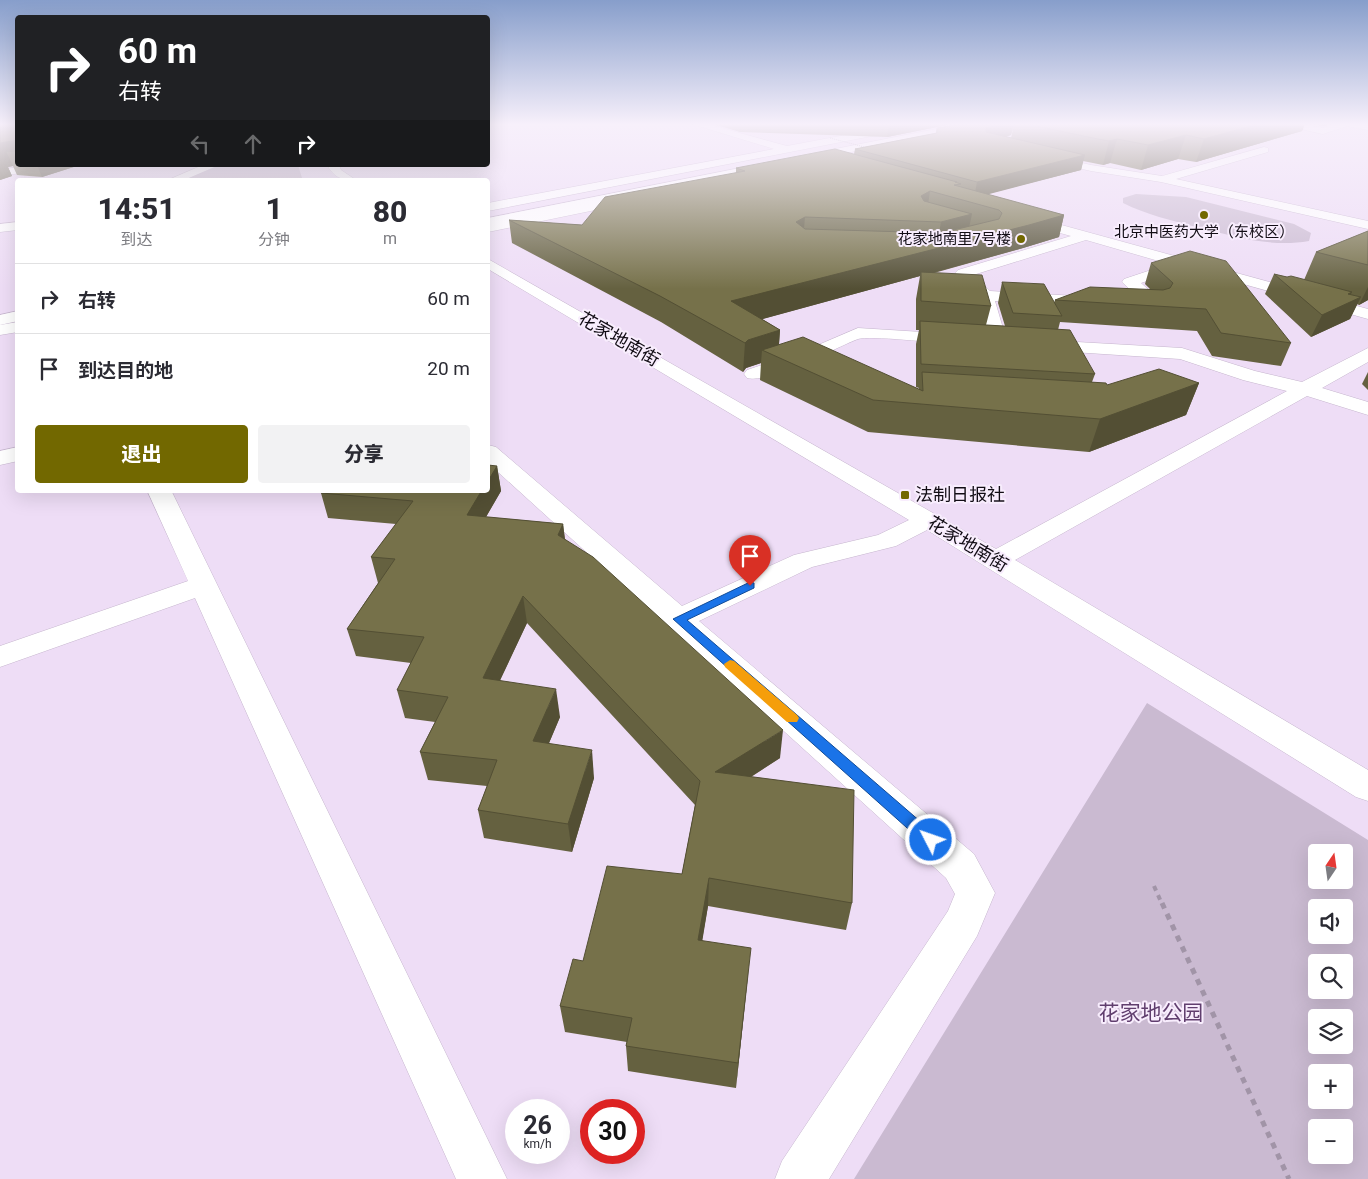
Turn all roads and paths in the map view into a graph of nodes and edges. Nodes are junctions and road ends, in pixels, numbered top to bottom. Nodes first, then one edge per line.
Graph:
1 (9, 179) edge
2 (658, 179) edge
3 (675, 179) edge
4 (691, 179) edge
5 (700, 179) edge
6 (1161, 179) edge
7 (14, 185) edge
8 (490, 207) edge
9 (490, 214) edge
10 (1010, 214) edge
11 (490, 222) edge
12 (1368, 225) edge
13 (15, 226) edge
14 (0, 228) edge
15 (490, 228) edge
16 (1086, 236) junction
17 (1185, 263) junction
18 (490, 264) edge
19 (985, 296) junction
20 (1108, 302) edge
21 (1127, 303) edge
22 (15, 306) edge
23 (0, 309) edge
24 (1368, 314) edge
25 (15, 317) edge
26 (0, 320) edge
27 (15, 327) edge
28 (0, 330) edge
29 (998, 342) junction
30 (1368, 354) edge
31 (811, 355) junction
32 (829, 364) edge
33 (1219, 366) junction
34 (754, 374) dead end
35 (1192, 376) dead end
36 (1306, 389) junction
37 (1368, 409) edge
38 (490, 454) edge
39 (15, 455) edge
40 (0, 458) edge
41 (160, 493) edge
42 (928, 520) junction
43 (996, 560) junction
44 (204, 585) junction
45 (679, 619) junction
46 (0, 657) edge
47 (1368, 787) edge
48 (1154, 886) dead end
49 (482, 1179) edge
50 (800, 1179) edge
51 (1289, 1179) edge

1 - 7 street
2 - 8 street
3 - 9 street
4 - 11 street
5 - 15 street
6 - 12 street
10 - 16 street
13 - 14 street
16 - 17 street
16 - 19 street
17 - 21 street
17 - 24 street
18 - 42 street, 花家地南街
19 - 20 street
19 - 29 street
22 - 23 street
25 - 26 street
27 - 28 street
29 - 31 street
29 - 33 street
30 - 36 street
31 - 32 street
31 - 34 street
33 - 35 street
33 - 36 street
36 - 37 street
36 - 43 street
38 - 45 street
39 - 40 street
41 - 44 street
42 - 43 street, 花家地南街
42 - 45 street
43 - 47 street, 花家地南街
44 - 46 street
44 - 49 street
45 - 50 street
48 - 51 path

